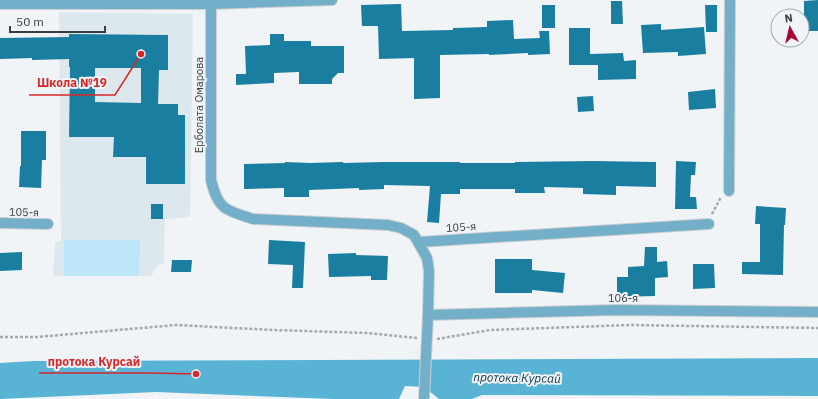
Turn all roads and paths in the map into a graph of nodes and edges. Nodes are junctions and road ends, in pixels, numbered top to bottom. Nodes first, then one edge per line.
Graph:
1 (332, 0) edge
2 (730, 0) edge
3 (211, 2) edge
4 (0, 4) edge
5 (729, 191) joint
6 (0, 223) edge
7 (48, 224) dead end
8 (709, 224) joint
9 (419, 242) junction
10 (818, 312) edge
11 (428, 315) junction
12 (818, 328) edge
13 (0, 337) edge
14 (427, 343) junction
15 (424, 399) edge

1 - 3 street
2 - 5 street
3 - 4 street
3 - 9 street, Ерболата Омарова
5 - 8 path
6 - 7 street, 105-я
8 - 9 street, 105-я
9 - 11 street
10 - 11 street, 106-я
11 - 14 street
12 - 14 path
13 - 14 path
14 - 15 street

